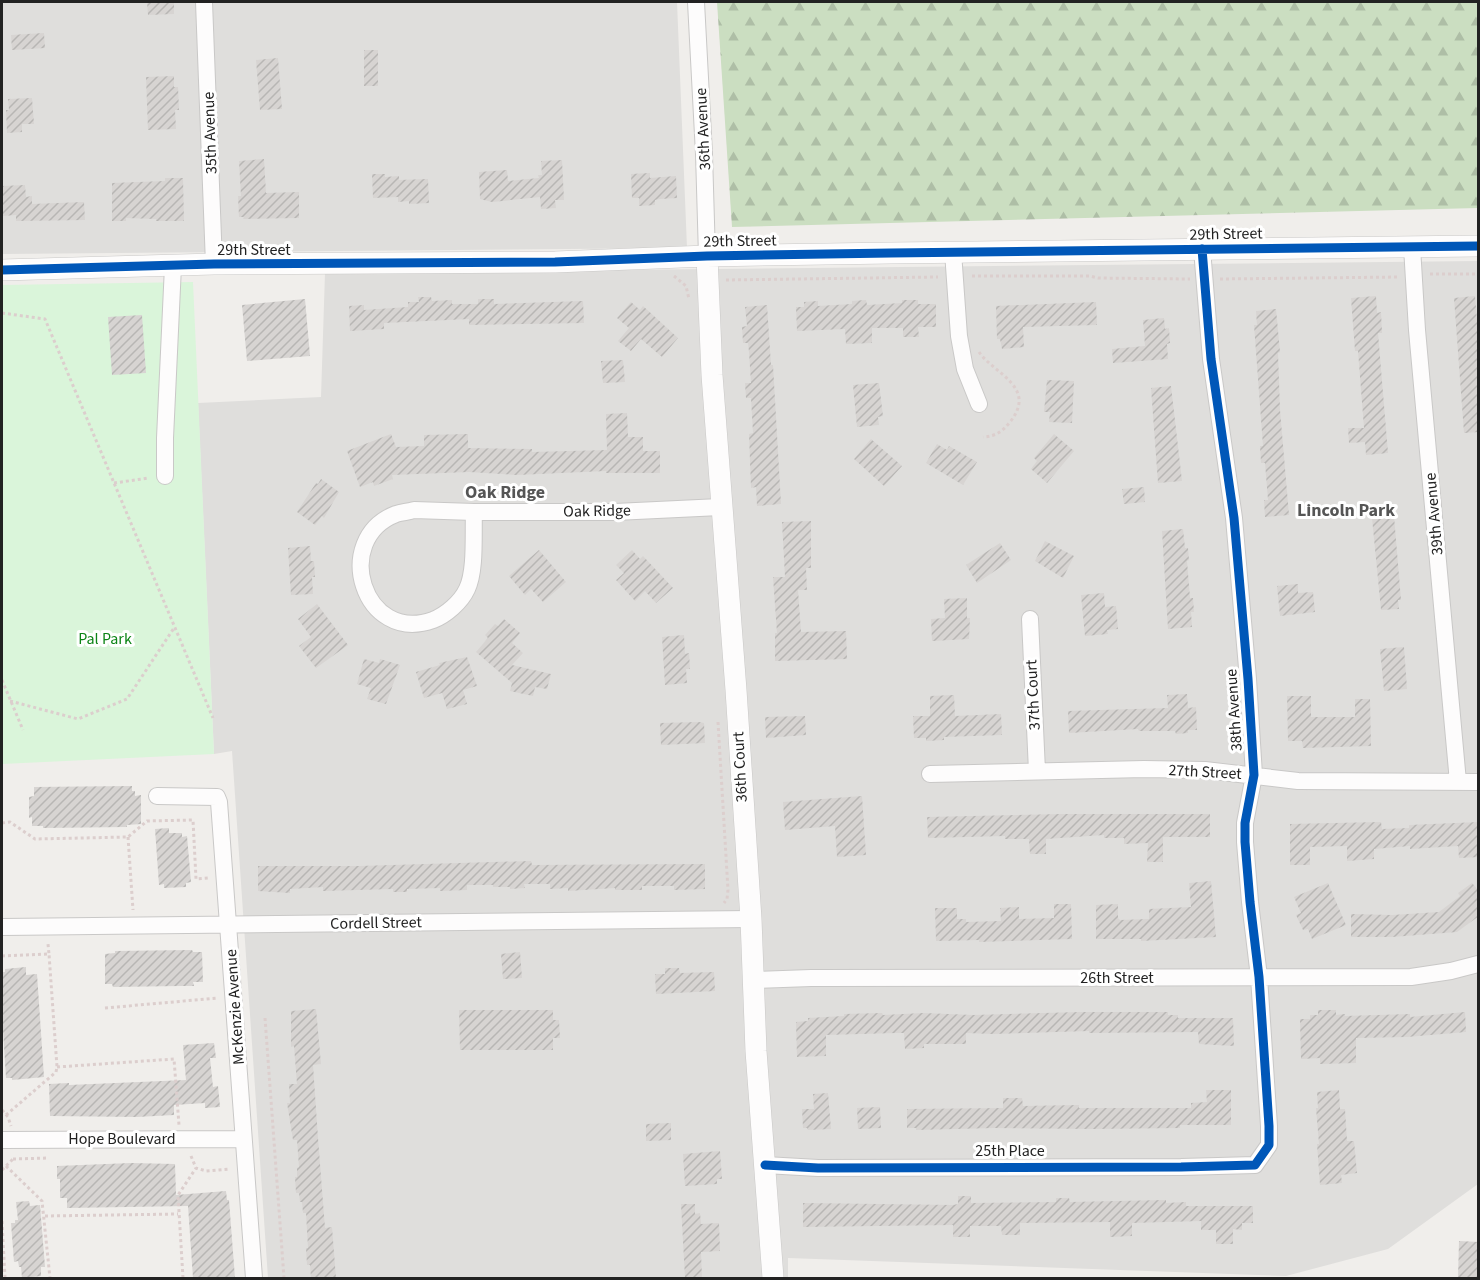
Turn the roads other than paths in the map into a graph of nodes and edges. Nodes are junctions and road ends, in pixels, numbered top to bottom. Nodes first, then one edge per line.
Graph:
1 (204, 2) edge
2 (696, 2) edge
3 (1479, 246) edge
4 (1412, 247) junction
5 (1202, 249) junction
6 (953, 252) junction
7 (707, 256) junction
8 (214, 264) junction
9 (173, 266) junction
10 (2, 270) edge
11 (979, 404) dead end
12 (165, 476) road end
13 (720, 507) junction
14 (474, 512) junction
15 (1030, 619) dead end
16 (1037, 771) junction
17 (930, 774) dead end
18 (1254, 774) junction
19 (1458, 782) junction
20 (1479, 782) edge
21 (157, 796) dead end
22 (751, 919) junction
23 (230, 925) junction
24 (2, 927) edge
25 (1479, 964) edge
26 (1259, 977) junction
27 (753, 981) junction
28 (236, 1139) junction
29 (2, 1140) edge
30 (765, 1165) junction
31 (1255, 1165) joint
32 (254, 1278) edge
33 (773, 1278) edge

1 - 8 street, 35th Avenue
2 - 7 street, 36th Avenue
3 - 4 street, 29th Street
4 - 5 street, 29th Street
4 - 19 street, 39th Avenue
5 - 6 street, 29th Street
5 - 18 street, 38th Avenue
6 - 7 street, 29th Street
6 - 11 street
7 - 8 street, 29th Street
7 - 13 street, 36th Court
8 - 9 street, 29th Street
9 - 10 street, 29th Street
9 - 12 street
13 - 14 street, Oak Ridge
13 - 22 street, 36th Court
14 - 14 street, Oak Ridge
15 - 16 street, 37th Court
16 - 17 street, 27th Street
16 - 18 street, 27th Street
18 - 19 street, 27th Street
18 - 26 street, 38th Avenue
19 - 20 street, 27th Street
21 - 23 street, McKenzie Avenue
22 - 23 street, Cordell Street
22 - 27 street, 36th Court
23 - 24 street, Cordell Street
23 - 28 street, McKenzie Avenue
25 - 26 street, 26th Street
26 - 27 street, 26th Street
26 - 31 street, 38th Avenue
27 - 30 street, 36th Court
28 - 29 street, Hope Boulevard
28 - 32 street, McKenzie Avenue
30 - 31 street, 25th Place
30 - 33 street, 36th Court

